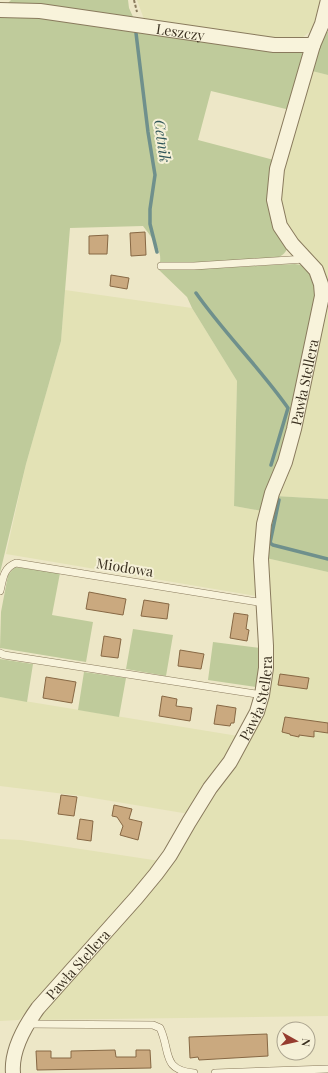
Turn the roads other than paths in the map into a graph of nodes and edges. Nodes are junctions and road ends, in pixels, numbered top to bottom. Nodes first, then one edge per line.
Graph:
1 (328, 0) edge
2 (0, 10) edge
3 (313, 45) junction
4 (305, 260) junction
5 (161, 266) dead end
6 (0, 591) edge
7 (264, 603) junction
8 (0, 653) edge
9 (262, 695) junction
10 (26, 1024) junction
11 (328, 1068) edge
12 (13, 1073) edge
13 (194, 1073) edge
14 (215, 1073) edge

1 - 3 street
2 - 3 street, Leszczy
3 - 4 street, Pawła Stellera
4 - 5 lane
4 - 7 street, Pawła Stellera
6 - 7 lane, Miodowa
7 - 9 street, Pawła Stellera
8 - 9 lane
9 - 10 street, Pawła Stellera
10 - 12 street, Pawła Stellera
10 - 13 lane
11 - 14 lane

